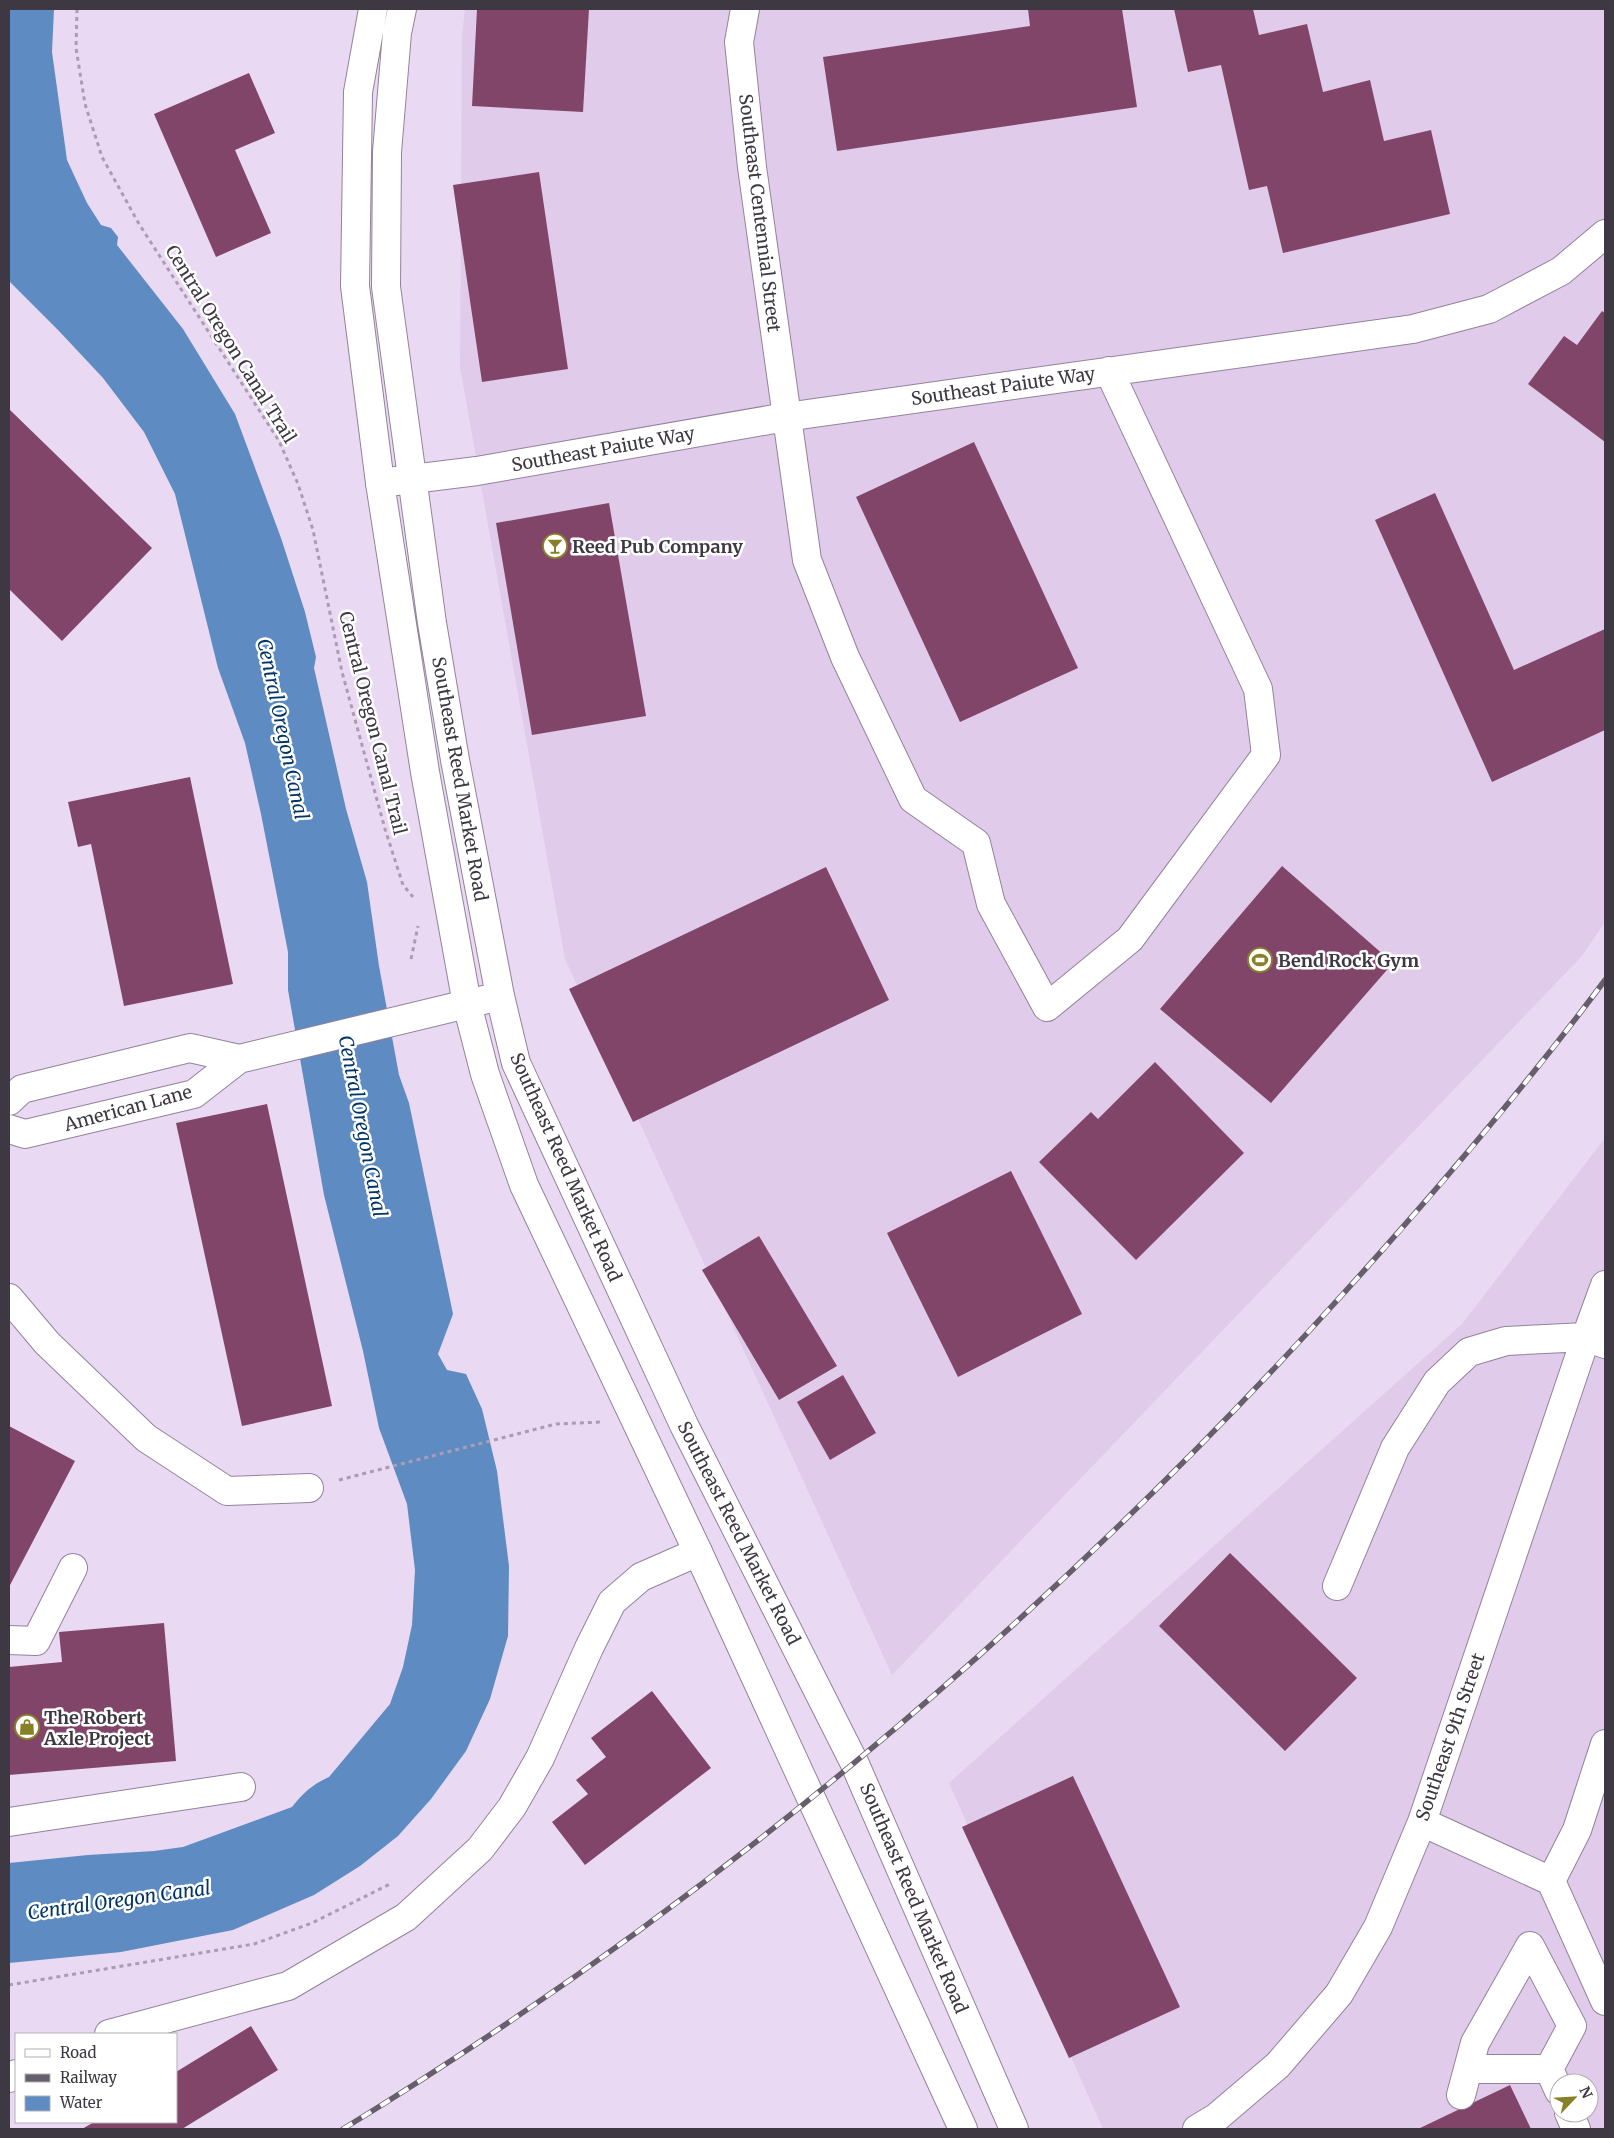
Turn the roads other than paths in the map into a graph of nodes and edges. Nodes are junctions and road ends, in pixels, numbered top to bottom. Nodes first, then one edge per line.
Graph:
1 (373, 9) edge
2 (402, 9) edge
3 (745, 9) edge
4 (1605, 234) edge
5 (1109, 371) junction
6 (786, 417) junction
7 (411, 478) junction
8 (380, 483) junction
9 (500, 996) junction
10 (467, 1004) junction
11 (239, 1059) junction
12 (9, 1101) edge
13 (9, 1129) edge
14 (1605, 1285) edge
15 (9, 1298) edge
16 (1595, 1340) edge
17 (309, 1488) road end
18 (698, 1552) junction
19 (73, 1568) dead end
20 (1337, 1586) dead end
21 (9, 1640) edge
22 (1605, 1744) edge
23 (241, 1787) dead end
24 (9, 1822) edge
25 (1422, 1822) junction
26 (1551, 1881) junction
27 (1605, 2001) edge
28 (113, 2033) edge
29 (1468, 2069) junction
30 (1556, 2073) edge
31 (1549, 2079) edge
32 (1461, 2095) dead end
33 (963, 2129) edge
34 (1014, 2129) edge
35 (1197, 2129) edge

1 - 8 main road, Southeast Reed Market Road
2 - 7 main road, Southeast Reed Market Road
3 - 6 main road, Southeast Centennial Street
4 - 5 main road, Southeast Paiute Way
5 - 6 main road, Southeast Paiute Way
5 - 6 main road, Southeast Centennial Street
6 - 7 main road, Southeast Paiute Way
7 - 8 main road, Southeast Paiute Way
7 - 9 main road, Southeast Reed Market Road
8 - 10 main road, Southeast Reed Market Road
9 - 10 main road, American Lane
9 - 34 main road, Southeast Reed Market Road
10 - 11 main road, American Lane
10 - 18 main road, Southeast Reed Market Road
11 - 12 main road, American Lane
11 - 13 main road, American Lane
14 - 16 main road, Southeast 9th Street
15 - 17 main road
16 - 20 main road
16 - 25 main road, Southeast 9th Street
18 - 28 main road
18 - 33 main road, Southeast Reed Market Road
19 - 21 main road
22 - 26 main road
23 - 24 main road
25 - 26 main road
25 - 35 main road, Southeast 9th Street
26 - 27 main road
29 - 30 main road
29 - 31 main road
29 - 32 main road

